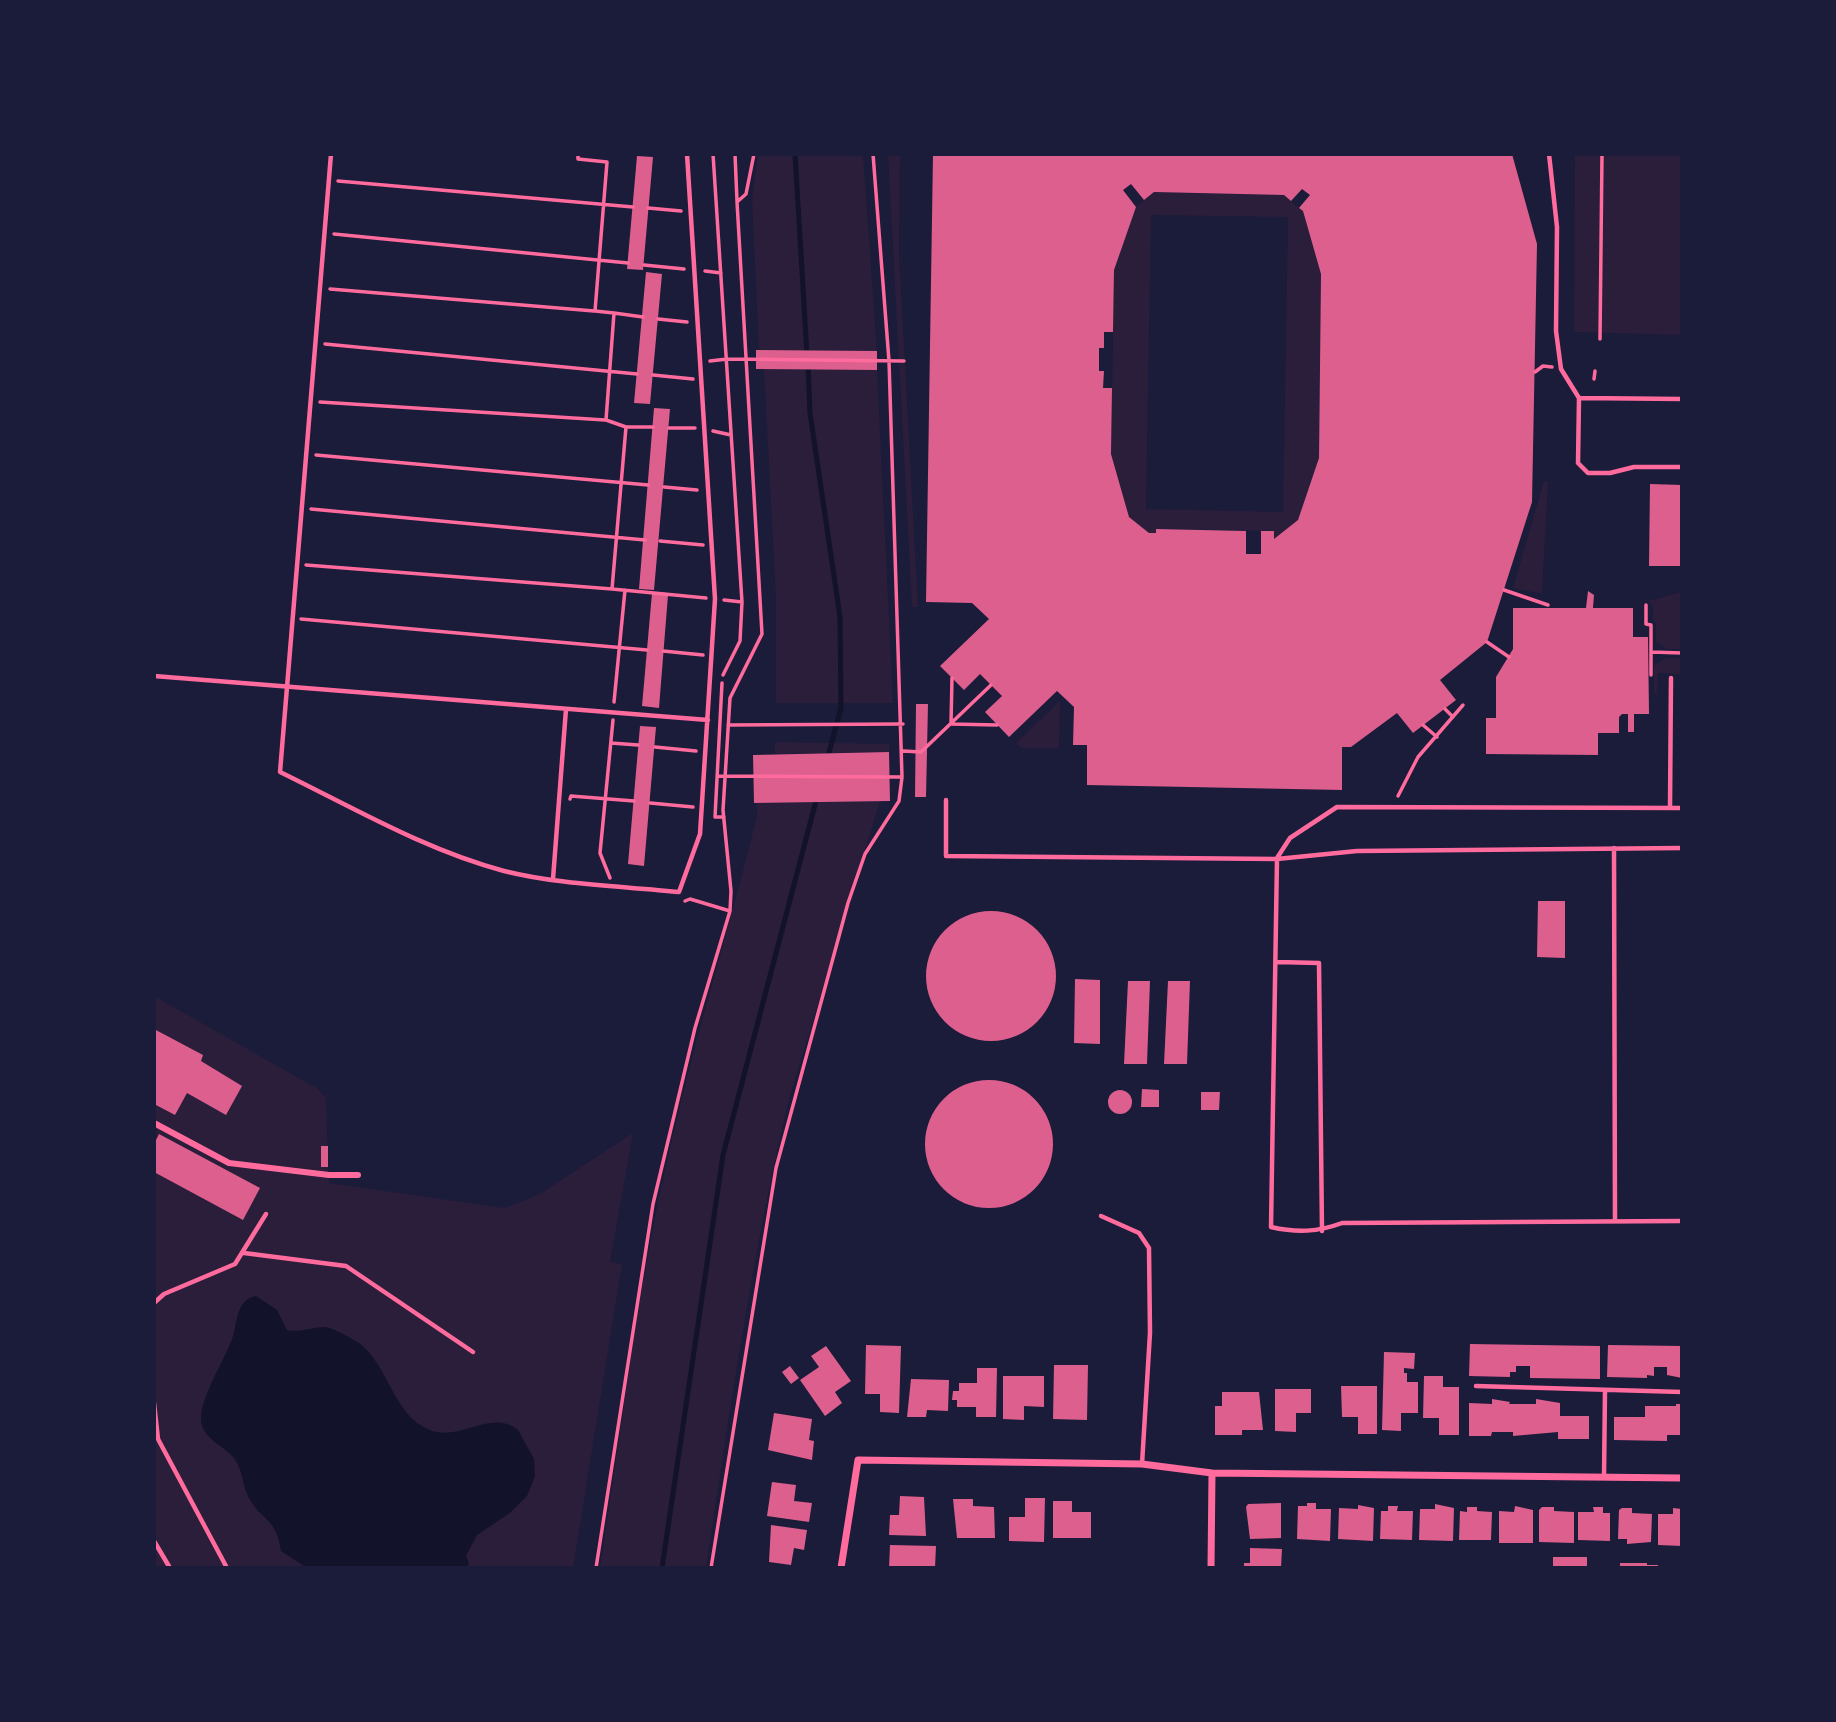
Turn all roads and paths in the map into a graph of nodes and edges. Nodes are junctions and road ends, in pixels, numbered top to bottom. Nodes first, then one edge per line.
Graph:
1 (331, 154) edge
2 (578, 154) edge
3 (687, 154) edge
4 (713, 154) edge
5 (735, 154) edge
6 (873, 154) edge
7 (1549, 154) edge
8 (1602, 154) edge
9 (329, 180) junction
10 (737, 202) dead end
11 (604, 205) junction
12 (633, 207) dead end
13 (648, 208) dead end
14 (691, 211) junction
15 (325, 233) junction
16 (599, 261) junction
17 (628, 263) dead end
18 (321, 288) junction
19 (595, 311) junction
20 (614, 313) junction
21 (643, 317) dead end
22 (658, 319) dead end
23 (698, 324) junction
24 (1601, 339) dead end
25 (316, 343) junction
26 (727, 359) junction
27 (889, 361) junction
28 (904, 361) dead end
29 (701, 363) junction
30 (1561, 369) junction
31 (1595, 370) dead end
32 (610, 371) junction
33 (1535, 372) dead end
34 (637, 373) dead end
35 (653, 375) dead end
36 (1594, 379) dead end
37 (702, 380) junction
38 (1579, 398) junction
39 (1682, 399) edge
40 (311, 401) junction
41 (606, 420) junction
42 (626, 426) junction
43 (653, 427) dead end
44 (307, 454) junction
45 (1682, 467) edge
46 (621, 483) junction
47 (648, 485) dead end
48 (664, 487) dead end
49 (709, 491) junction
50 (302, 508) junction
51 (616, 537) junction
52 (645, 540) dead end
53 (660, 541) dead end
54 (712, 546) junction
55 (297, 564) junction
56 (612, 589) junction
57 (625, 590) junction
58 (1504, 590) dead end
59 (715, 600) junction
60 (743, 602) junction
61 (1548, 605) dead end
62 (1646, 605) dead end
63 (292, 618) junction
64 (1487, 642) dead end
65 (620, 647) junction
66 (647, 650) dead end
67 (663, 651) dead end
68 (1651, 652) junction
69 (1682, 653) edge
70 (712, 656) junction
71 (1509, 657) dead end
72 (1651, 675) dead end
73 (154, 676) edge
74 (952, 678) dead end
75 (1671, 678) dead end
76 (991, 685) dead end
77 (287, 686) junction
78 (1463, 705) dead end
79 (566, 709) junction
80 (1445, 709) dead end
81 (614, 712) junction
82 (1454, 717) junction
83 (708, 720) junction
84 (728, 724) dead end
85 (903, 724) junction
86 (951, 724) junction
87 (997, 724) dead end
88 (1423, 725) dead end
89 (1437, 737) junction
90 (611, 743) junction
91 (638, 745) dead end
92 (654, 747) dead end
93 (706, 751) junction
94 (903, 751) junction
95 (719, 753) junction
96 (717, 776) junction
97 (902, 777) junction
98 (606, 799) junction
99 (946, 800) dead end
100 (634, 801) dead end
101 (649, 803) dead end
102 (570, 804) dead end
103 (1396, 805) junction
104 (702, 808) junction
105 (1670, 808) junction
106 (1682, 808) edge
107 (724, 817) dead end
108 (1614, 848) junction
109 (1682, 848) edge
110 (1277, 859) junction
111 (553, 879) junction
112 (609, 885) junction
113 (676, 903) dead end
114 (730, 911) dead end
115 (1277, 962) junction
116 (154, 1123) edge
117 (358, 1175) dead end
118 (266, 1214) dead end
119 (1101, 1216) dead end
120 (1615, 1221) junction
121 (1682, 1221) edge
122 (1322, 1231) junction
123 (244, 1253) junction
124 (154, 1303) edge
125 (473, 1352) dead end
126 (1476, 1386) dead end
127 (1605, 1390) junction
128 (1682, 1392) edge
129 (154, 1403) edge
130 (1142, 1464) junction
131 (1212, 1473) junction
132 (1604, 1478) junction
133 (1682, 1478) edge
134 (154, 1541) edge
135 (170, 1568) edge
136 (227, 1568) edge
137 (711, 1568) edge
138 (841, 1568) edge
139 (1211, 1568) edge

1 - 9 lane
2 - 11 path
3 - 14 lane
4 - 26 path
5 - 10 path
6 - 27 path
7 - 30 lane
8 - 24 path
9 - 11 path
9 - 15 lane
11 - 12 path
11 - 16 path
13 - 14 path
14 - 23 lane
15 - 16 path
15 - 18 lane
16 - 17 path
16 - 19 path
18 - 19 path
18 - 25 lane
19 - 20 path
20 - 21 path
20 - 32 path
22 - 23 path
23 - 29 lane
25 - 32 path
25 - 40 lane
26 - 27 path
26 - 29 path
26 - 60 path
27 - 28 path
27 - 85 path
29 - 37 lane
30 - 33 path
30 - 38 lane
31 - 36 path
32 - 34 path
32 - 41 path
35 - 37 path
37 - 49 lane
38 - 39 lane
38 - 45 lane
40 - 41 path
40 - 44 lane
41 - 42 path
42 - 43 path
42 - 46 path
44 - 46 path
44 - 50 lane
46 - 47 path
46 - 51 path
48 - 49 path
49 - 54 lane
50 - 51 path
50 - 55 lane
51 - 52 path
51 - 56 path
53 - 54 path
54 - 59 lane
55 - 56 path
55 - 63 lane
56 - 57 path
57 - 59 path
57 - 65 path
58 - 61 path
59 - 60 path
59 - 70 lane
60 - 95 path
62 - 68 path
63 - 65 path
63 - 77 lane
64 - 71 path
65 - 66 path
65 - 81 path
67 - 70 path
68 - 69 path
68 - 72 path
70 - 83 lane
73 - 77 lane
74 - 86 path
75 - 105 lane
76 - 86 path
77 - 79 lane
77 - 111 lane
78 - 82 path
79 - 81 lane
79 - 111 lane
80 - 82 path
81 - 83 lane
81 - 90 path
82 - 89 path
83 - 93 lane
84 - 85 path
85 - 94 path
86 - 87 path
86 - 94 path
88 - 89 path
89 - 103 path
90 - 91 path
90 - 98 path
92 - 93 path
93 - 95 path
93 - 104 lane
94 - 97 path
95 - 96 path
96 - 97 path
96 - 107 path
97 - 137 path
98 - 100 path
98 - 102 path
98 - 112 path
99 - 110 lane
101 - 104 path
103 - 105 lane
103 - 110 lane
104 - 112 lane
105 - 106 lane
108 - 109 lane
108 - 110 lane
108 - 120 lane
110 - 115 lane
111 - 112 lane
113 - 114 path
115 - 122 lane
115 - 122 lane
116 - 117 street
118 - 123 lane
119 - 130 lane
120 - 121 lane
120 - 122 lane
123 - 124 lane
123 - 125 lane
126 - 127 lane
127 - 128 lane
127 - 132 lane
129 - 136 lane
130 - 131 street
130 - 138 street
131 - 132 street
131 - 139 street
132 - 133 street
134 - 135 lane

